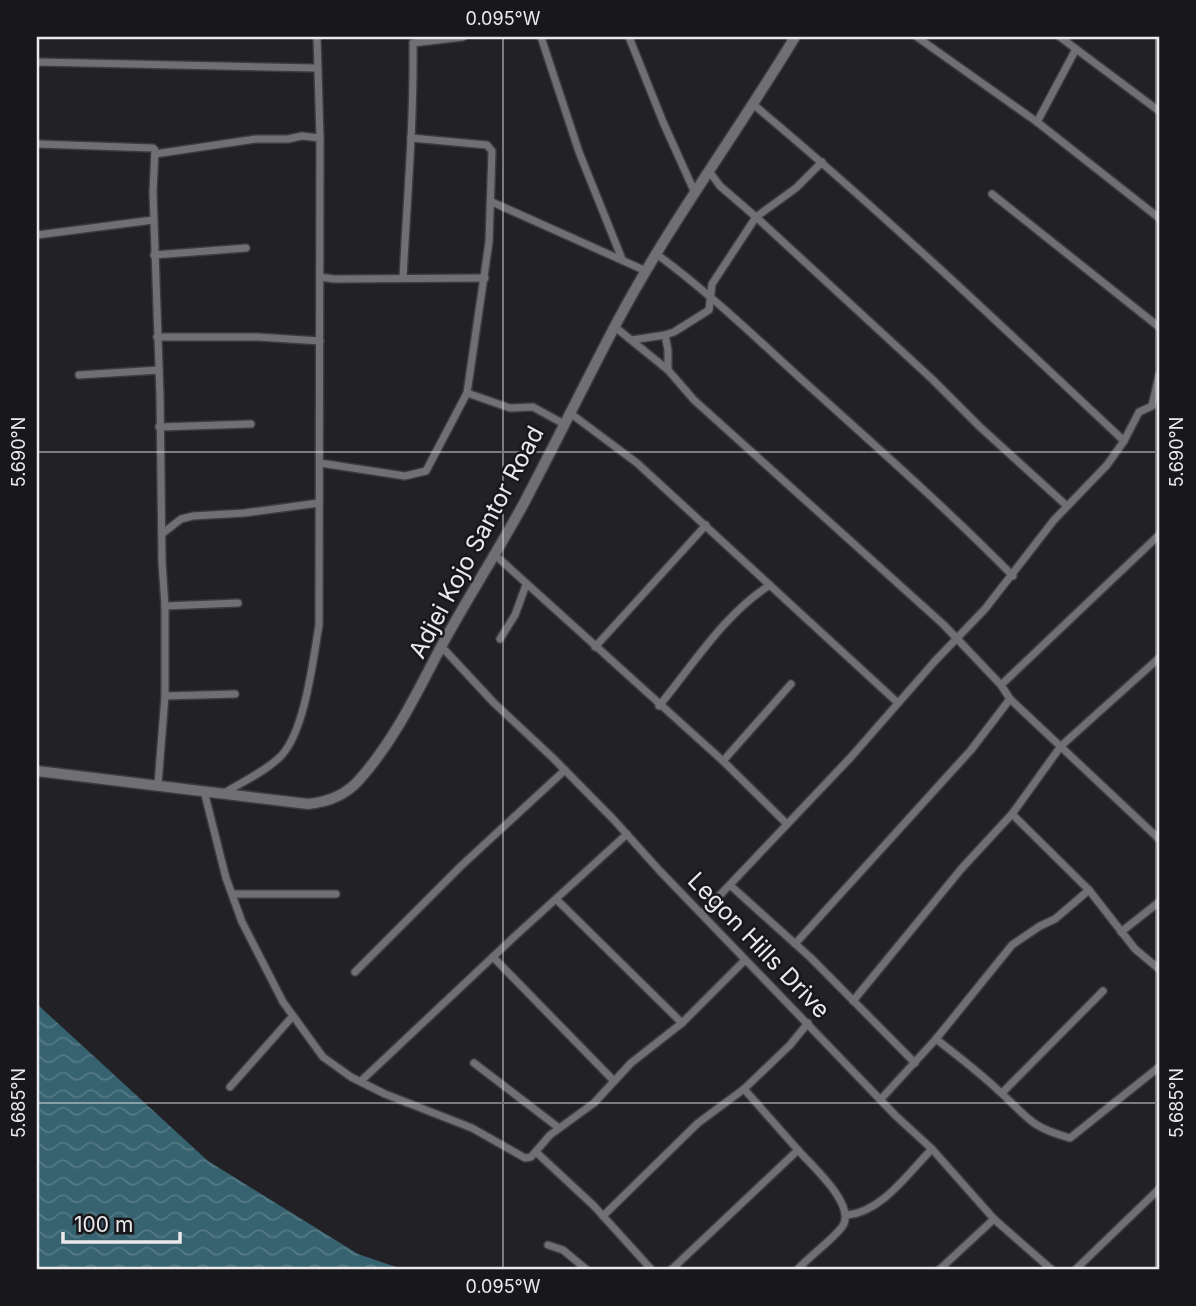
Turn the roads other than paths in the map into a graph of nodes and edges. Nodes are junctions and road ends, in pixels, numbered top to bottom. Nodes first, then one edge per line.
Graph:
1 (317, 37) edge
2 (463, 37) edge
3 (541, 37) edge
4 (629, 37) edge
5 (795, 37) edge
6 (917, 37) edge
7 (1060, 37) edge
8 (1076, 49) junction
9 (37, 62) edge
10 (316, 68) junction
11 (754, 106) junction
12 (1159, 111) edge
13 (1037, 122) junction
14 (320, 138) junction
15 (411, 138) junction
16 (37, 145) edge
17 (155, 154) junction
18 (822, 162) junction
19 (709, 171) junction
20 (695, 194) junction
21 (992, 194) dead end
22 (492, 202) junction
23 (756, 217) junction
24 (1159, 218) edge
25 (153, 220) junction
26 (37, 235) edge
27 (246, 248) dead end
28 (655, 253) junction
29 (154, 255) junction
30 (622, 259) junction
31 (646, 271) junction
32 (320, 277) junction
33 (403, 278) junction
34 (485, 278) junction
35 (710, 297) junction
36 (615, 327) junction
37 (1159, 327) edge
38 (665, 335) junction
39 (157, 337) junction
40 (632, 340) junction
41 (320, 341) junction
42 (159, 370) junction
43 (668, 370) junction
44 (79, 375) dead end
45 (1159, 375) edge
46 (467, 393) junction
47 (1156, 406) edge
48 (570, 413) junction
49 (251, 424) dead end
50 (564, 424) junction
51 (159, 427) junction
52 (1125, 441) junction
53 (320, 463) junction
54 (319, 503) junction
55 (1067, 506) junction
56 (706, 526) junction
57 (163, 533) junction
58 (1159, 535) edge
59 (495, 555) junction
60 (1013, 576) junction
61 (770, 584) junction
62 (526, 585) junction
63 (238, 603) dead end
64 (166, 606) junction
65 (500, 639) dead end
66 (956, 639) junction
67 (441, 646) junction
68 (595, 647) junction
69 (1159, 658) edge
70 (791, 684) dead end
71 (1001, 685) junction
72 (235, 694) dead end
73 (165, 696) junction
74 (1010, 699) junction
75 (898, 703) junction
76 (659, 706) junction
77 (1060, 746) junction
78 (723, 761) junction
79 (565, 770) junction
80 (37, 771) edge
81 (158, 784) junction
82 (204, 790) junction
83 (226, 792) junction
84 (1012, 814) junction
85 (787, 824) junction
86 (627, 834) junction
87 (1159, 839) edge
88 (731, 886) junction
89 (1088, 890) junction
90 (233, 894) junction
91 (336, 894) dead end
92 (556, 900) junction
93 (1159, 902) edge
94 (702, 914) junction
95 (1121, 932) junction
96 (795, 944) junction
97 (493, 957) junction
98 (745, 960) junction
99 (1159, 969) edge
100 (355, 972) dead end
101 (1103, 991) dead end
102 (853, 1001) junction
103 (292, 1017) junction
104 (682, 1023) junction
105 (808, 1023) junction
106 (936, 1040) junction
107 (474, 1063) dead end
108 (915, 1063) junction
109 (1159, 1067) edge
110 (614, 1081) junction
111 (361, 1082) junction
112 (230, 1087) dead end
113 (744, 1089) junction
114 (1002, 1093) junction
115 (881, 1099) junction
116 (559, 1128) junction
117 (932, 1149) junction
118 (798, 1150) junction
119 (536, 1152) junction
120 (1159, 1189) edge
121 (847, 1215) junction
122 (603, 1216) junction
123 (994, 1219) junction
124 (548, 1245) dead end
125 (586, 1269) edge
126 (651, 1269) edge
127 (672, 1269) edge
128 (798, 1269) edge
129 (940, 1269) edge
130 (1051, 1269) edge
131 (1076, 1269) edge

1 - 10 street
2 - 15 street
3 - 30 street
4 - 20 street
5 - 11 street, Adjei Kojo Santor Road
6 - 13 street
7 - 8 street
8 - 12 street
8 - 13 street
9 - 10 street
10 - 14 street
11 - 18 street
11 - 19 street, Adjei Kojo Santor Road
13 - 24 street
14 - 17 street
14 - 32 street
15 - 22 street
15 - 33 street
16 - 17 street
17 - 25 street
18 - 23 street
18 - 52 street
19 - 20 street, Adjei Kojo Santor Road
19 - 23 street
20 - 28 street, Adjei Kojo Santor Road
21 - 37 street
22 - 30 street
22 - 34 street
23 - 35 street
23 - 55 street
25 - 26 street
25 - 29 street
27 - 29 street
28 - 31 street, Adjei Kojo Santor Road
28 - 35 street
29 - 39 street
30 - 31 street
31 - 36 street, Adjei Kojo Santor Road
32 - 33 street
32 - 41 street
33 - 34 street
34 - 46 street
35 - 38 street
35 - 60 street
36 - 40 street
36 - 48 street, Adjei Kojo Santor Road
38 - 40 street
38 - 43 street
39 - 41 street
39 - 42 street
40 - 43 street
41 - 53 street
42 - 44 street
42 - 51 street
43 - 66 street
45 - 47 street
46 - 50 street
46 - 53 street
47 - 52 street
48 - 50 street, Adjei Kojo Santor Road
48 - 56 street
49 - 51 street
50 - 59 street, Adjei Kojo Santor Road
51 - 57 street
52 - 55 street
53 - 54 street
54 - 57 street
54 - 83 street
55 - 60 street
56 - 61 street
56 - 68 street
57 - 64 street
58 - 71 street
59 - 62 street
59 - 67 street, Adjei Kojo Santor Road
60 - 66 street
61 - 75 street
61 - 76 street
62 - 65 street
62 - 68 street
63 - 64 street
64 - 73 street
66 - 71 street
66 - 75 street
67 - 79 street, Legon Hills Drive
67 - 83 street, Adjei Kojo Santor Road
68 - 76 street
69 - 77 street
70 - 78 street
71 - 74 street
72 - 73 street
73 - 81 street
74 - 77 street
74 - 96 street
75 - 85 street
76 - 78 street
77 - 84 street
77 - 87 street
78 - 85 street
79 - 86 street, Legon Hills Drive
79 - 100 street
80 - 81 street, Adjei Kojo Santor Road
81 - 82 street, Adjei Kojo Santor Road
82 - 83 street, Adjei Kojo Santor Road
82 - 90 street
84 - 89 street
84 - 102 street
85 - 88 street
86 - 92 street
86 - 94 street, Legon Hills Drive
88 - 94 street
88 - 96 street
89 - 95 street
89 - 106 street
90 - 91 street
90 - 103 street
92 - 97 street
92 - 104 street
93 - 95 street
94 - 98 street, Legon Hills Drive
95 - 99 street
96 - 102 street
97 - 110 street
97 - 111 street
98 - 104 street
98 - 105 street, Legon Hills Drive
101 - 114 street
102 - 108 street
103 - 111 street
103 - 112 street
104 - 110 street
105 - 113 street
105 - 115 street, Legon Hills Drive
106 - 108 street
106 - 114 street
107 - 116 street
108 - 115 street
109 - 114 street
110 - 116 street
111 - 119 street
113 - 118 street
113 - 122 street
115 - 117 street, Legon Hills Drive
116 - 119 street
117 - 121 street
117 - 123 street, Legon Hills Drive
118 - 121 street
118 - 127 street
119 - 122 street
120 - 131 street
121 - 128 street
122 - 126 street
123 - 129 street
123 - 130 street, Legon Hills Drive
124 - 125 street

